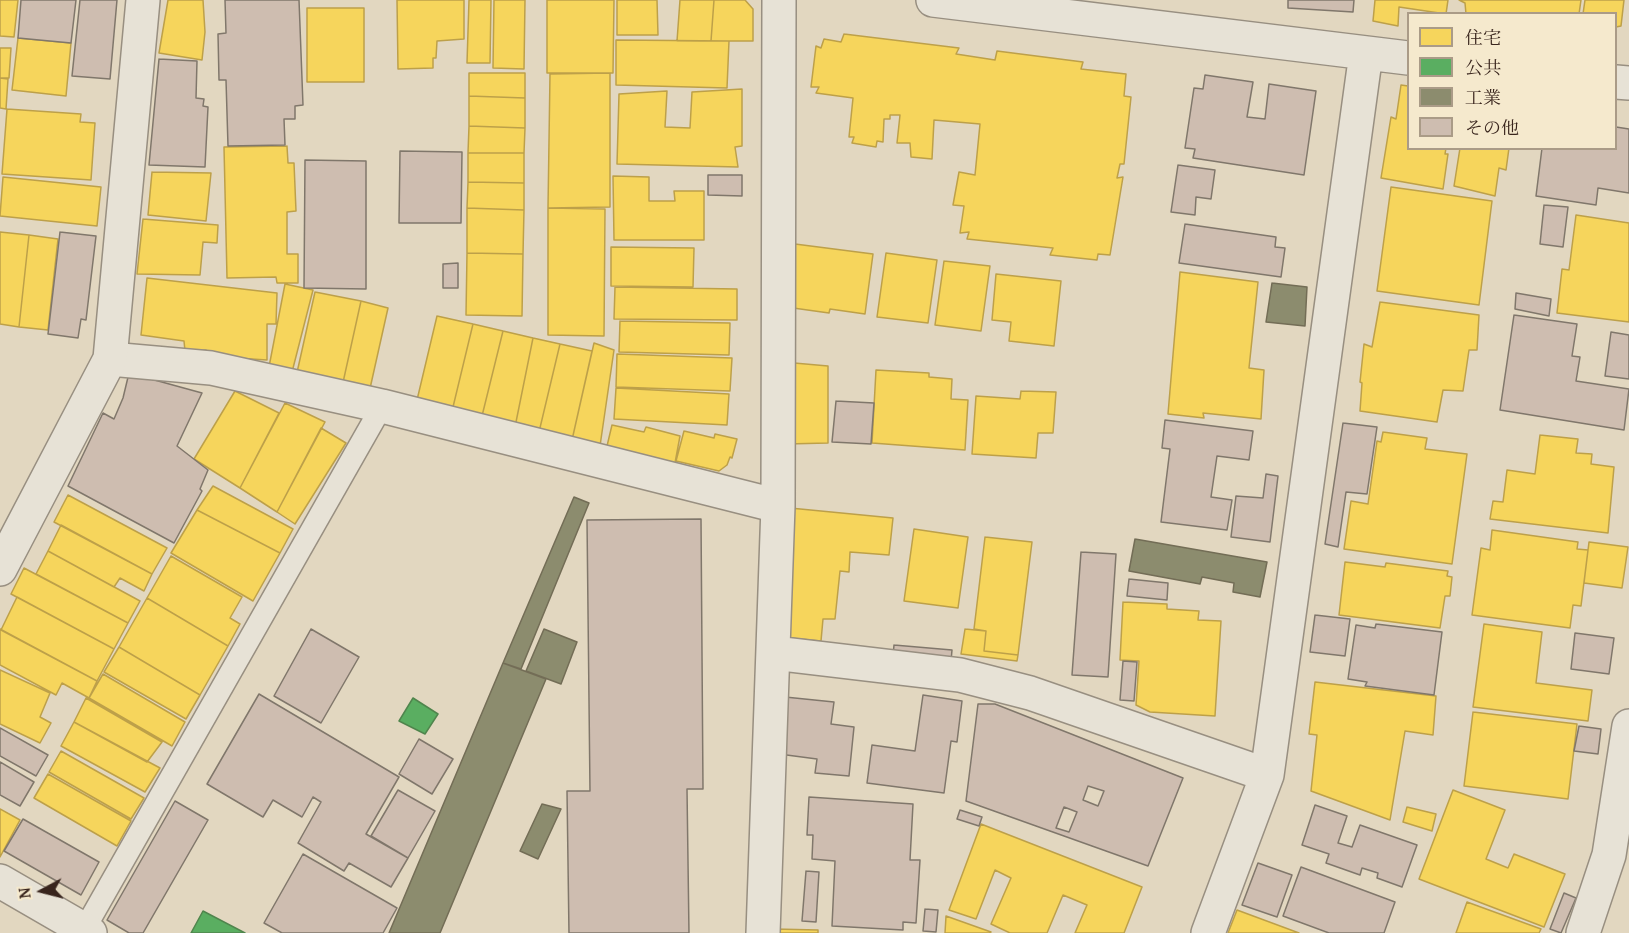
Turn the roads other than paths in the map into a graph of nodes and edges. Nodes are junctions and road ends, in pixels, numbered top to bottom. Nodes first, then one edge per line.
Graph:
1 (143, 0) edge
2 (780, 0) edge
3 (933, 0) edge
4 (1366, 53) junction
5 (1407, 58) edge
6 (110, 359) junction
7 (382, 406) junction
8 (778, 506) junction
9 (0, 569) edge
10 (774, 653) junction
11 (1629, 726) edge
12 (1266, 775) junction
13 (0, 881) edge
14 (87, 931) edge
15 (763, 933) edge
16 (1209, 933) edge
17 (1583, 933) edge

1 - 6 street
2 - 8 street
3 - 4 street
4 - 5 street
4 - 12 street
6 - 7 street
6 - 9 street
7 - 8 street
7 - 14 lane
8 - 10 street
10 - 12 street
10 - 15 street
11 - 17 street
12 - 16 street
13 - 14 street

